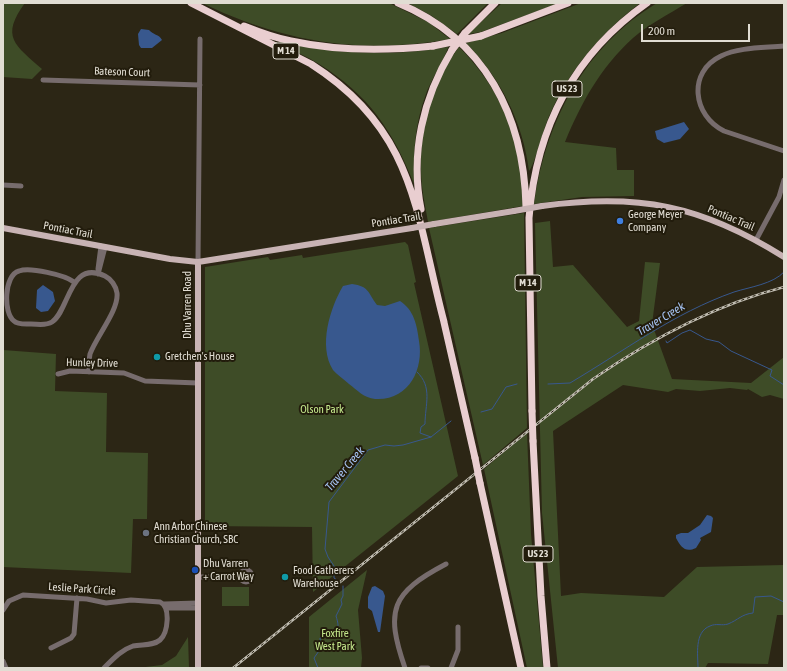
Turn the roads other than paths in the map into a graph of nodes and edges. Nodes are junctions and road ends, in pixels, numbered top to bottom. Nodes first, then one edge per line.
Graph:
1 (191, 3) edge
2 (398, 3) edge
3 (495, 3) edge
4 (568, 3) edge
5 (647, 3) edge
6 (218, 16) junction
7 (200, 39) dead end
8 (784, 46) edge
9 (43, 80) dead end
10 (200, 85) junction
11 (784, 151) edge
12 (784, 180) edge
13 (3, 185) edge
14 (21, 186) dead end
15 (3, 228) edge
16 (756, 240) junction
17 (103, 247) junction
18 (784, 257) edge
19 (198, 262) junction
20 (98, 272) junction
21 (74, 282) junction
22 (444, 322) junction
23 (531, 349) junction
24 (88, 372) junction
25 (58, 374) dead end
26 (198, 383) junction
27 (446, 564) dead end
28 (198, 577) junction
29 (240, 577) dead end
30 (77, 598) junction
31 (165, 606) junction
32 (198, 606) junction
33 (3, 610) edge
34 (458, 627) dead end
35 (51, 648) dead end
36 (3, 661) edge
37 (6, 668) edge
38 (104, 668) edge
39 (198, 668) edge
40 (405, 668) edge
41 (421, 668) edge
42 (428, 668) edge
43 (451, 668) edge
44 (521, 668) edge
45 (547, 668) edge

1 - 6 highway, M 14
2 - 23 highway, M 14
3 - 22 highway, bridge
4 - 6 highway, bridge
5 - 23 highway, US 23
6 - 22 highway, M 14
7 - 10 street, Dhu Varren Road
8 - 11 street
9 - 10 street, Bateson Court
10 - 19 street, Dhu Varren Road
12 - 16 street
13 - 14 street
15 - 17 main road, Pontiac Trail
16 - 18 main road, Pontiac Trail
16 - 19 main road, Pontiac Trail, bridge
17 - 19 main road, Pontiac Trail
17 - 20 street
19 - 26 main road, Dhu Varren Road
20 - 21 street
20 - 24 street
21 - 21 street
22 - 44 highway, bridge
23 - 45 highway, US 23, bridge
24 - 25 street, Hunley Drive
24 - 26 street, Hunley Drive
26 - 28 main road, Dhu Varren Road
27 - 40 street
28 - 29 street
28 - 32 main road, Dhu Varren Road
30 - 31 street, Leslie Park Circle
30 - 33 street, Leslie Park Circle
30 - 35 street
31 - 32 street, Leslie Park Circle
31 - 38 street
32 - 39 main road, Dhu Varren Road
34 - 43 street
36 - 37 street
41 - 42 street

